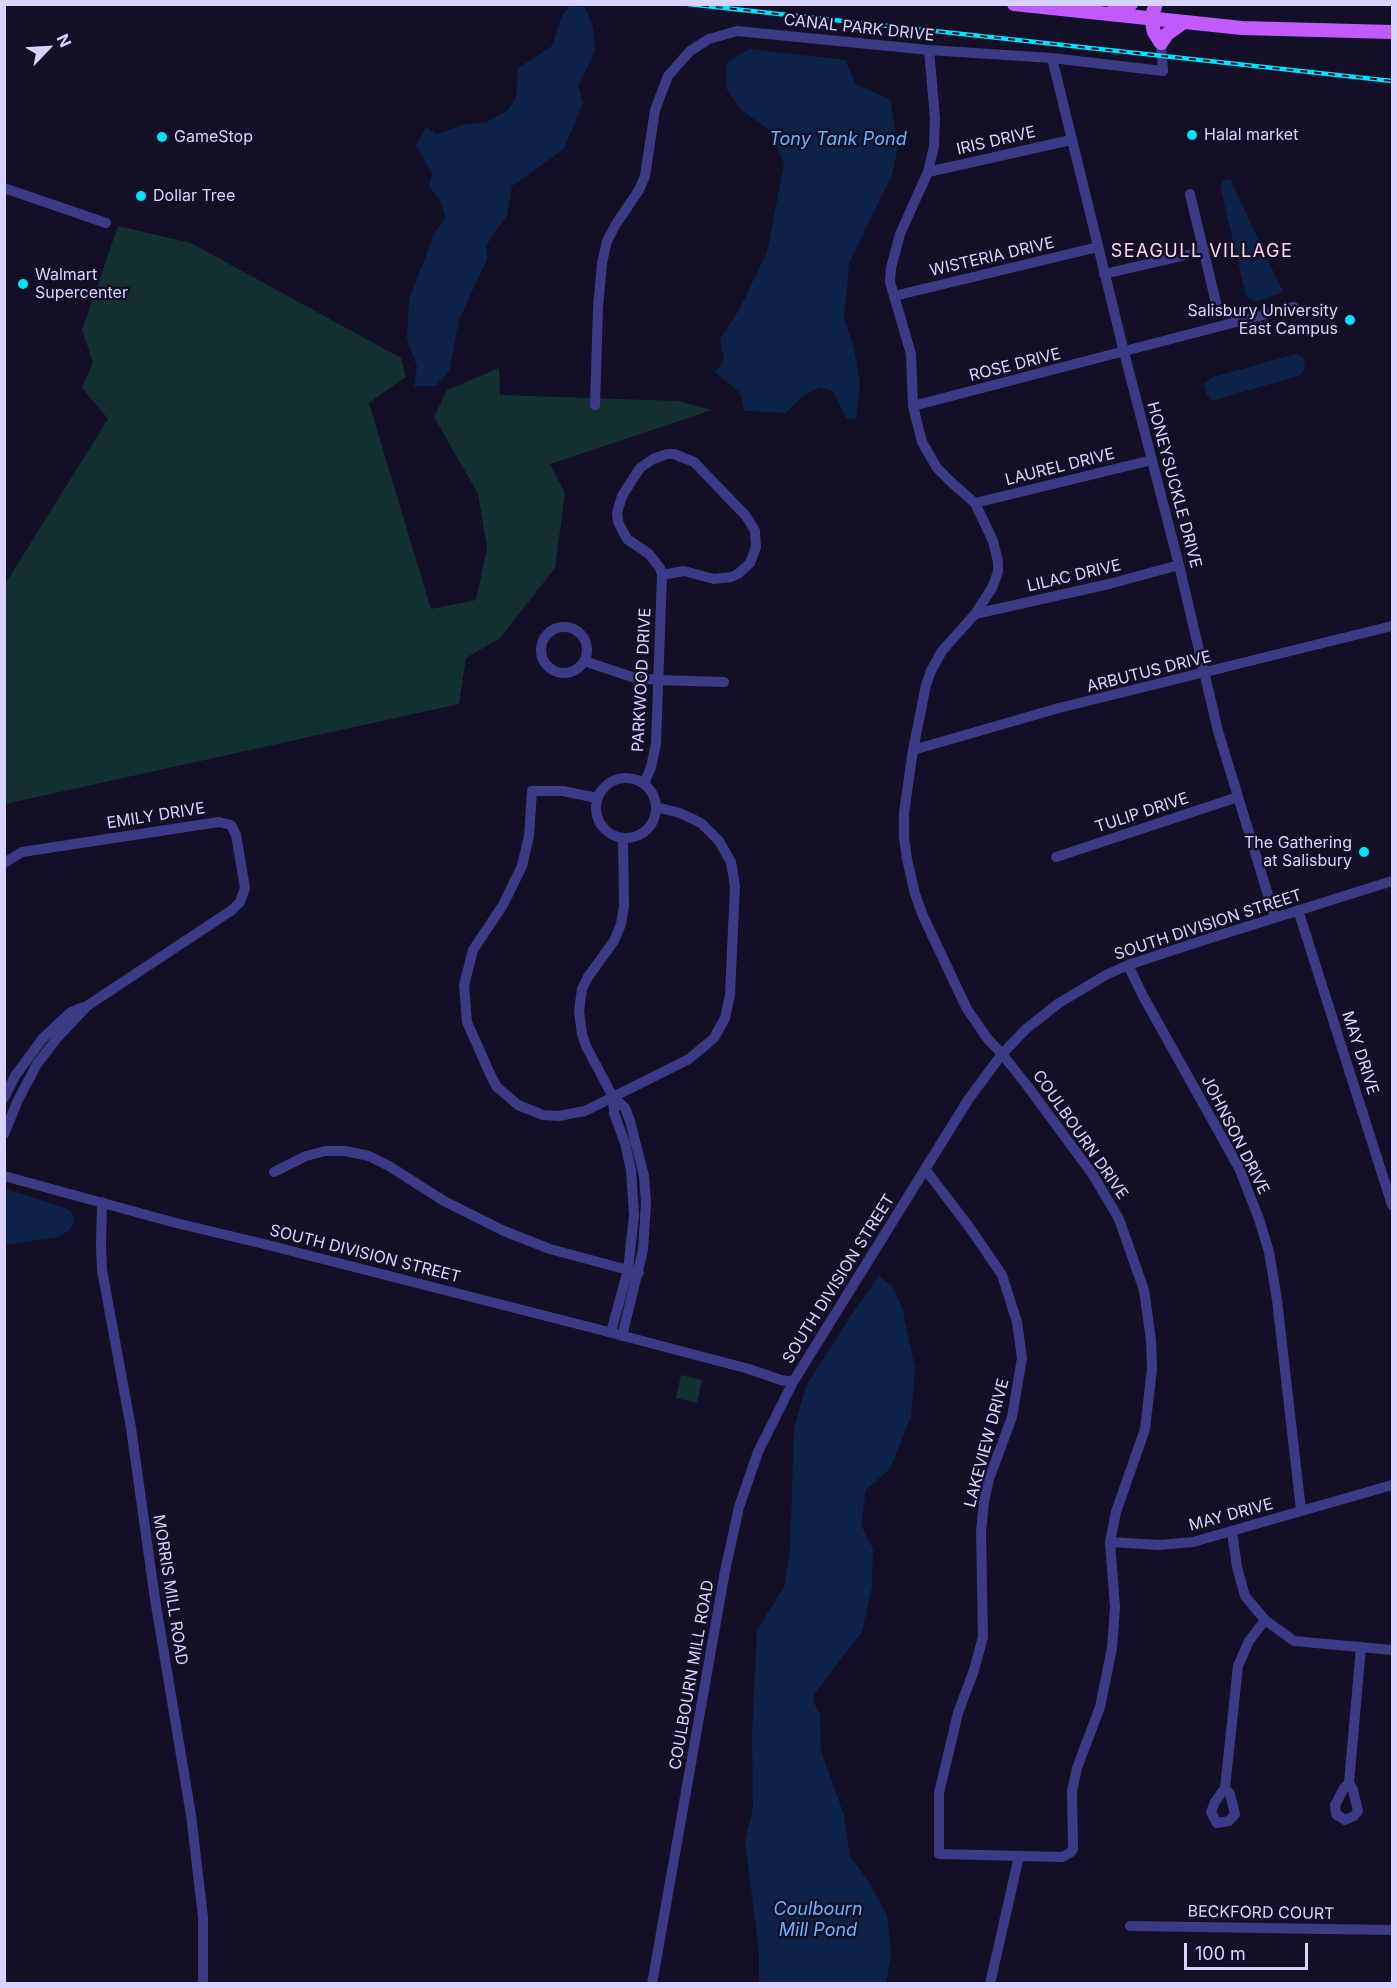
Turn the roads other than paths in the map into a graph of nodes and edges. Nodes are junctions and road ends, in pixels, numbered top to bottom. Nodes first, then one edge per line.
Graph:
1 (1014, 4) edge
2 (1131, 4) edge
3 (1156, 4) edge
4 (1106, 14) junction
5 (1150, 18) junction
6 (1184, 22) junction
7 (1392, 32) edge
8 (1161, 43) junction
9 (929, 50) junction
10 (1052, 58) junction
11 (1071, 140) junction
12 (928, 172) junction
13 (4, 188) edge
14 (1190, 194) dead end
15 (106, 222) dead end
16 (1098, 247) junction
17 (1204, 251) junction
18 (1104, 274) junction
19 (894, 296) junction
20 (1216, 303) dead end
21 (1294, 307) dead end
22 (1124, 352) junction
23 (595, 405) dead end
24 (913, 406) junction
25 (1152, 460) junction
26 (975, 503) junction
27 (1179, 565) junction
28 (662, 575) junction
29 (975, 614) junction
30 (1392, 626) edge
31 (584, 661) junction
32 (1205, 674) junction
33 (658, 680) junction
34 (724, 682) dead end
35 (913, 750) junction
36 (644, 784) junction
37 (1238, 797) junction
38 (597, 798) junction
39 (656, 807) junction
40 (623, 838) junction
41 (1056, 857) dead end
42 (4, 863) edge
43 (1392, 881) edge
44 (1298, 910) junction
45 (1275, 918) junction
46 (1128, 965) junction
47 (87, 1006) junction
48 (1002, 1054) junction
49 (613, 1097) junction
50 (4, 1098) edge
51 (9, 1106) edge
52 (4, 1134) edge
53 (925, 1169) junction
54 (274, 1172) dead end
55 (4, 1176) edge
56 (102, 1202) junction
57 (1392, 1205) edge
58 (633, 1271) junction
59 (617, 1334) junction
60 (793, 1382) junction
61 (1392, 1485) edge
62 (1301, 1510) junction
63 (1232, 1532) junction
64 (1110, 1542) junction
65 (1265, 1620) junction
66 (1361, 1647) junction
67 (1392, 1650) edge
68 (1348, 1783) dead end
69 (1225, 1788) dead end
70 (1019, 1856) junction
71 (1130, 1926) dead end
72 (1392, 1930) edge
73 (203, 1983) edge
74 (652, 1983) edge
75 (990, 1983) edge

1 - 4 main road
2 - 4 main road
3 - 5 main road
4 - 5 main road
5 - 6 main road
5 - 8 main road
6 - 7 main road
6 - 8 main road
8 - 10 street, CANAL PARK DRIVE
9 - 10 street, CANAL PARK DRIVE
9 - 12 street
9 - 23 street, CANAL PARK DRIVE
10 - 11 street, HONEYSUCKLE DRIVE
11 - 12 street, IRIS DRIVE
11 - 16 street, HONEYSUCKLE DRIVE
12 - 19 street
13 - 15 street
14 - 17 street
16 - 18 street, HONEYSUCKLE DRIVE
16 - 19 street, WISTERIA DRIVE
17 - 18 street
17 - 20 street
18 - 22 street, HONEYSUCKLE DRIVE
19 - 24 street
21 - 22 street, ROSE DRIVE
22 - 24 street, ROSE DRIVE
22 - 25 street, HONEYSUCKLE DRIVE
24 - 26 street
25 - 26 street, LAUREL DRIVE
25 - 27 street, HONEYSUCKLE DRIVE
26 - 29 street, COULBOURN DRIVE
27 - 29 street, LILAC DRIVE
27 - 32 street, HONEYSUCKLE DRIVE
28 - 28 street
28 - 33 street, PARKWOOD DRIVE
29 - 35 street, COULBOURN DRIVE
30 - 32 street, ARBUTUS DRIVE
31 - 31 street
31 - 33 street
32 - 35 street, ARBUTUS DRIVE
32 - 37 street, HONEYSUCKLE DRIVE
33 - 34 street
33 - 36 street, PARKWOOD DRIVE
35 - 48 street, COULBOURN DRIVE
36 - 38 street
36 - 39 street
37 - 41 street, TULIP DRIVE
37 - 45 street, HONEYSUCKLE DRIVE
38 - 40 street
38 - 49 street
39 - 40 street
39 - 49 street
40 - 49 street
42 - 47 street, EMILY DRIVE
43 - 44 street, SOUTH DIVISION STREET
44 - 45 street, SOUTH DIVISION STREET
44 - 57 street, MAY DRIVE
45 - 46 street, SOUTH DIVISION STREET
46 - 48 street, SOUTH DIVISION STREET
46 - 62 street, JOHNSON DRIVE
47 - 50 street, EMILY DRIVE
47 - 51 street, EMILY DRIVE
48 - 53 street, SOUTH DIVISION STREET
48 - 64 street, COULBOURN DRIVE
49 - 58 street
51 - 52 street, EMILY DRIVE
53 - 60 street, SOUTH DIVISION STREET
53 - 70 street, LAKEVIEW DRIVE
54 - 58 street
55 - 56 street, SOUTH DIVISION STREET
56 - 59 street, SOUTH DIVISION STREET
56 - 73 street, MORRIS MILL ROAD
58 - 59 street
59 - 60 street, SOUTH DIVISION STREET
60 - 74 street, COULBOURN MILL ROAD
61 - 62 street, MAY DRIVE
62 - 63 street, MAY DRIVE
63 - 64 street, MAY DRIVE
63 - 65 street
64 - 70 street, COULBOURN DRIVE
65 - 66 street
65 - 69 street
66 - 67 street
66 - 68 street
70 - 75 street
71 - 72 street, BECKFORD COURT

